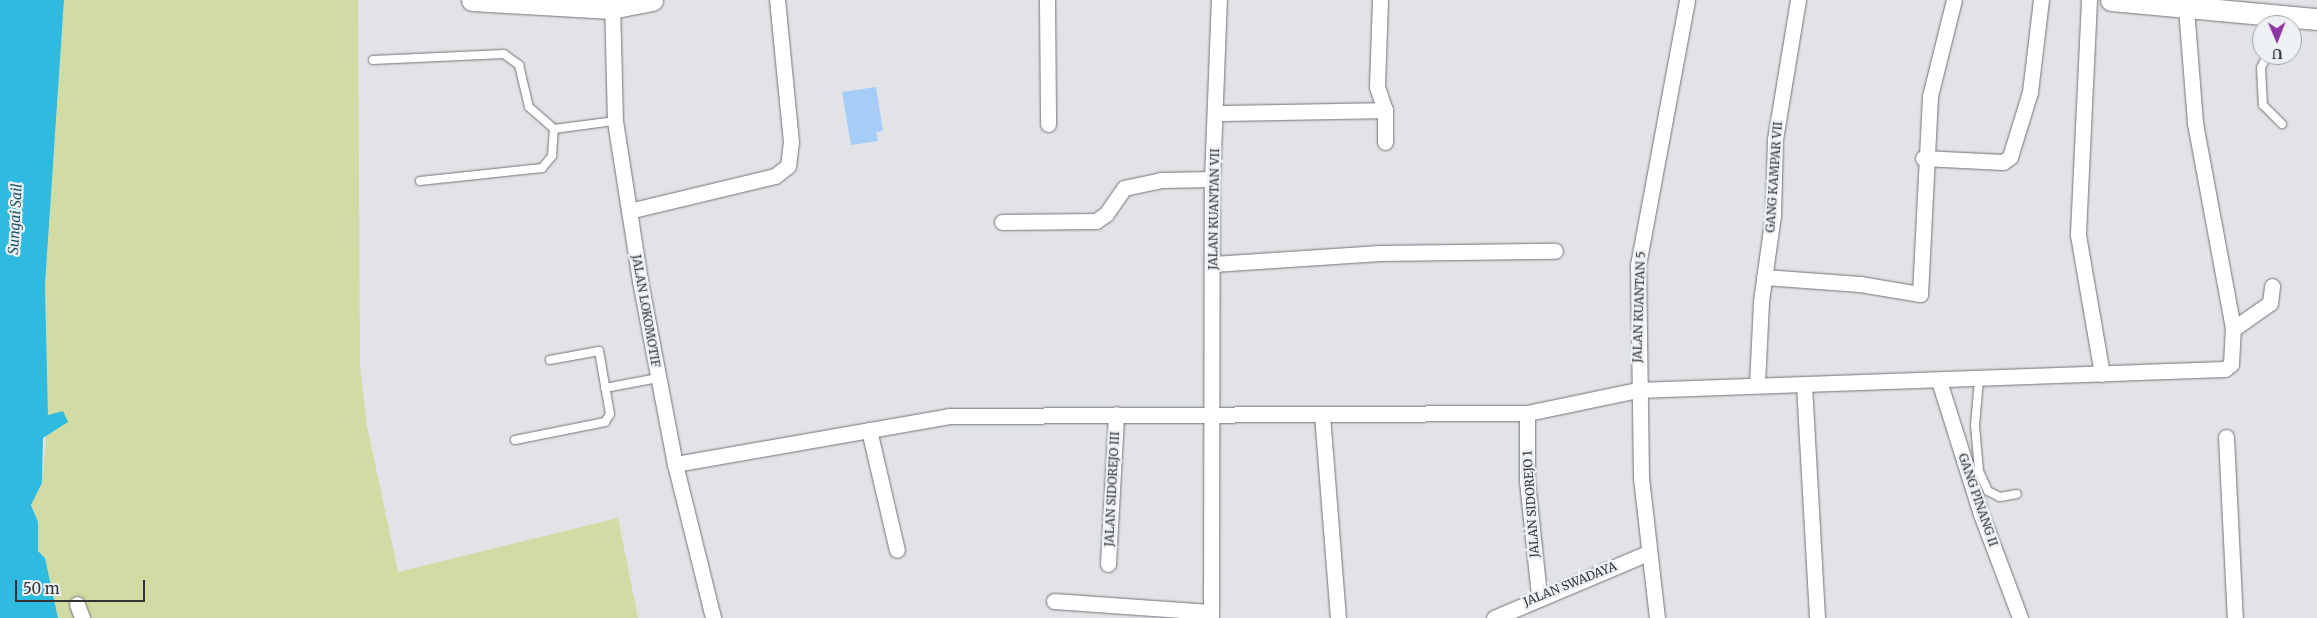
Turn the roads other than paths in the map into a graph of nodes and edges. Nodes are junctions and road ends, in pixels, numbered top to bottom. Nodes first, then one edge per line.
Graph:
1 (472, 0) edge
2 (652, 0) edge
3 (777, 0) edge
4 (1047, 0) edge
5 (1218, 0) edge
6 (1380, 0) edge
7 (1687, 0) edge
8 (1798, 0) edge
9 (1954, 0) edge
10 (2041, 0) edge
11 (2089, 0) edge
12 (2111, 0) edge
13 (611, 4) edge
14 (2186, 8) junction
15 (2252, 17) edge
16 (2317, 19) edge
17 (2302, 20) edge
18 (373, 60) dead end
19 (2262, 65) edge
20 (1385, 110) junction
21 (1217, 113) junction
22 (615, 121) junction
23 (1048, 124) dead end
24 (2282, 124) dead end
25 (554, 129) junction
26 (1385, 142) dead end
27 (1923, 158) junction
28 (1212, 179) junction
29 (420, 181) dead end
30 (629, 212) junction
31 (1002, 222) dead end
32 (1556, 252) dead end
33 (1213, 264) junction
34 (1764, 277) junction
35 (2272, 286) dead end
36 (2233, 329) junction
37 (550, 360) dead end
38 (2102, 374) junction
39 (658, 378) junction
40 (1979, 380) junction
41 (1939, 381) junction
42 (1757, 384) junction
43 (1804, 385) junction
44 (605, 388) junction
45 (1637, 390) junction
46 (1527, 413) junction
47 (1116, 414) junction
48 (1322, 415) junction
49 (1214, 417) junction
50 (869, 430) junction
51 (2226, 437) dead end
52 (515, 440) dead end
53 (675, 464) junction
54 (2017, 494) dead end
55 (897, 550) dead end
56 (1648, 553) junction
57 (1108, 564) dead end
58 (1539, 596) junction
59 (1054, 600) dead end
60 (1211, 615) edge
61 (713, 618) edge
62 (1338, 618) edge
63 (1494, 618) edge
64 (1656, 618) edge
65 (1817, 618) edge
66 (2020, 618) edge
67 (2235, 618) edge

1 - 13 street
2 - 13 street
3 - 30 street
4 - 23 street
5 - 21 street, JALAN KUANTAN VII
6 - 20 street
7 - 45 street, JALAN KUANTAN 5
8 - 34 street, GANG KAMPAR VII
9 - 27 street
10 - 27 street
11 - 38 street
12 - 14 street
13 - 22 street, JALAN LOKOMOTIF
14 - 15 street
14 - 36 street
16 - 17 street
18 - 25 lane
19 - 24 lane
20 - 21 street
20 - 26 street
21 - 28 street, JALAN KUANTAN VII
22 - 25 lane
22 - 30 street, JALAN LOKOMOTIF
25 - 29 lane
27 - 34 street
28 - 31 street
28 - 33 street, JALAN KUANTAN VII
30 - 39 street, JALAN LOKOMOTIF
32 - 33 street
33 - 49 street, JALAN KUANTAN VII
34 - 42 street, GANG KAMPAR VII
35 - 36 street
36 - 38 street
37 - 44 lane
38 - 40 street
39 - 44 lane
39 - 53 street, JALAN LOKOMOTIF
40 - 41 street
40 - 54 lane
41 - 43 street
41 - 66 street, GANG PINANG II
42 - 43 street
42 - 45 street
43 - 65 street
44 - 52 lane
45 - 46 street
45 - 56 street, JALAN KUANTAN 5
46 - 48 street
46 - 58 street, JALAN SIDOREJO 1
47 - 49 street
47 - 50 street
47 - 57 street, JALAN SIDOREJO III
48 - 49 street
48 - 62 street
49 - 60 street, JALAN KUANTAN VII
50 - 53 street
50 - 55 street
51 - 67 street
53 - 61 street, JALAN LOKOMOTIF
56 - 58 street, JALAN SWADAYA
56 - 64 street, JALAN KUANTAN 5
58 - 63 street, JALAN SWADAYA
59 - 60 street

